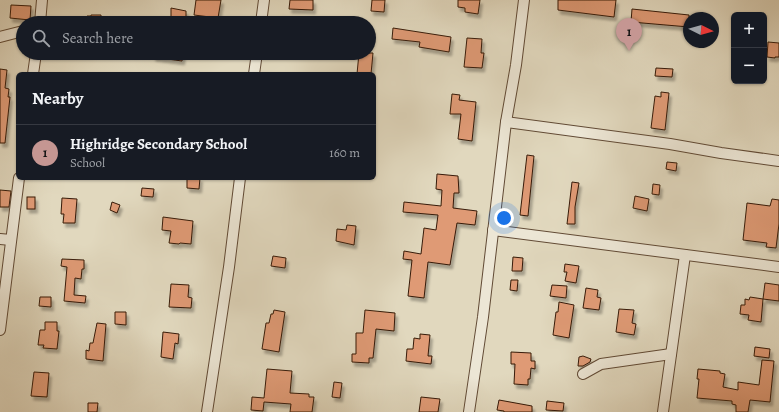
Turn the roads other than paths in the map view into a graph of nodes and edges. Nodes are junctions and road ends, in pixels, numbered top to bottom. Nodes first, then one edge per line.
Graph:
1 (42, 0) edge
2 (264, 0) edge
3 (524, 0) edge
4 (41, 16) edge
5 (262, 16) edge
6 (16, 33) edge
7 (0, 37) edge
8 (35, 60) edge
9 (256, 60) edge
10 (33, 72) edge
11 (254, 72) edge
12 (506, 122) junction
13 (779, 161) edge
14 (20, 180) edge
15 (240, 180) edge
16 (493, 230) junction
17 (0, 239) edge
18 (11, 240) junction
19 (685, 255) junction
20 (779, 267) edge
21 (0, 330) edge
22 (671, 354) junction
23 (583, 374) dead end
24 (207, 412) edge
25 (469, 412) edge
26 (664, 412) edge

1 - 4 street
2 - 5 street
3 - 12 street
6 - 7 street
8 - 10 street
9 - 11 street
12 - 13 street
12 - 16 street
14 - 18 street
15 - 24 street
16 - 19 street
16 - 25 street
17 - 18 street
18 - 21 street
19 - 20 street
19 - 22 street
22 - 23 street
22 - 26 street

